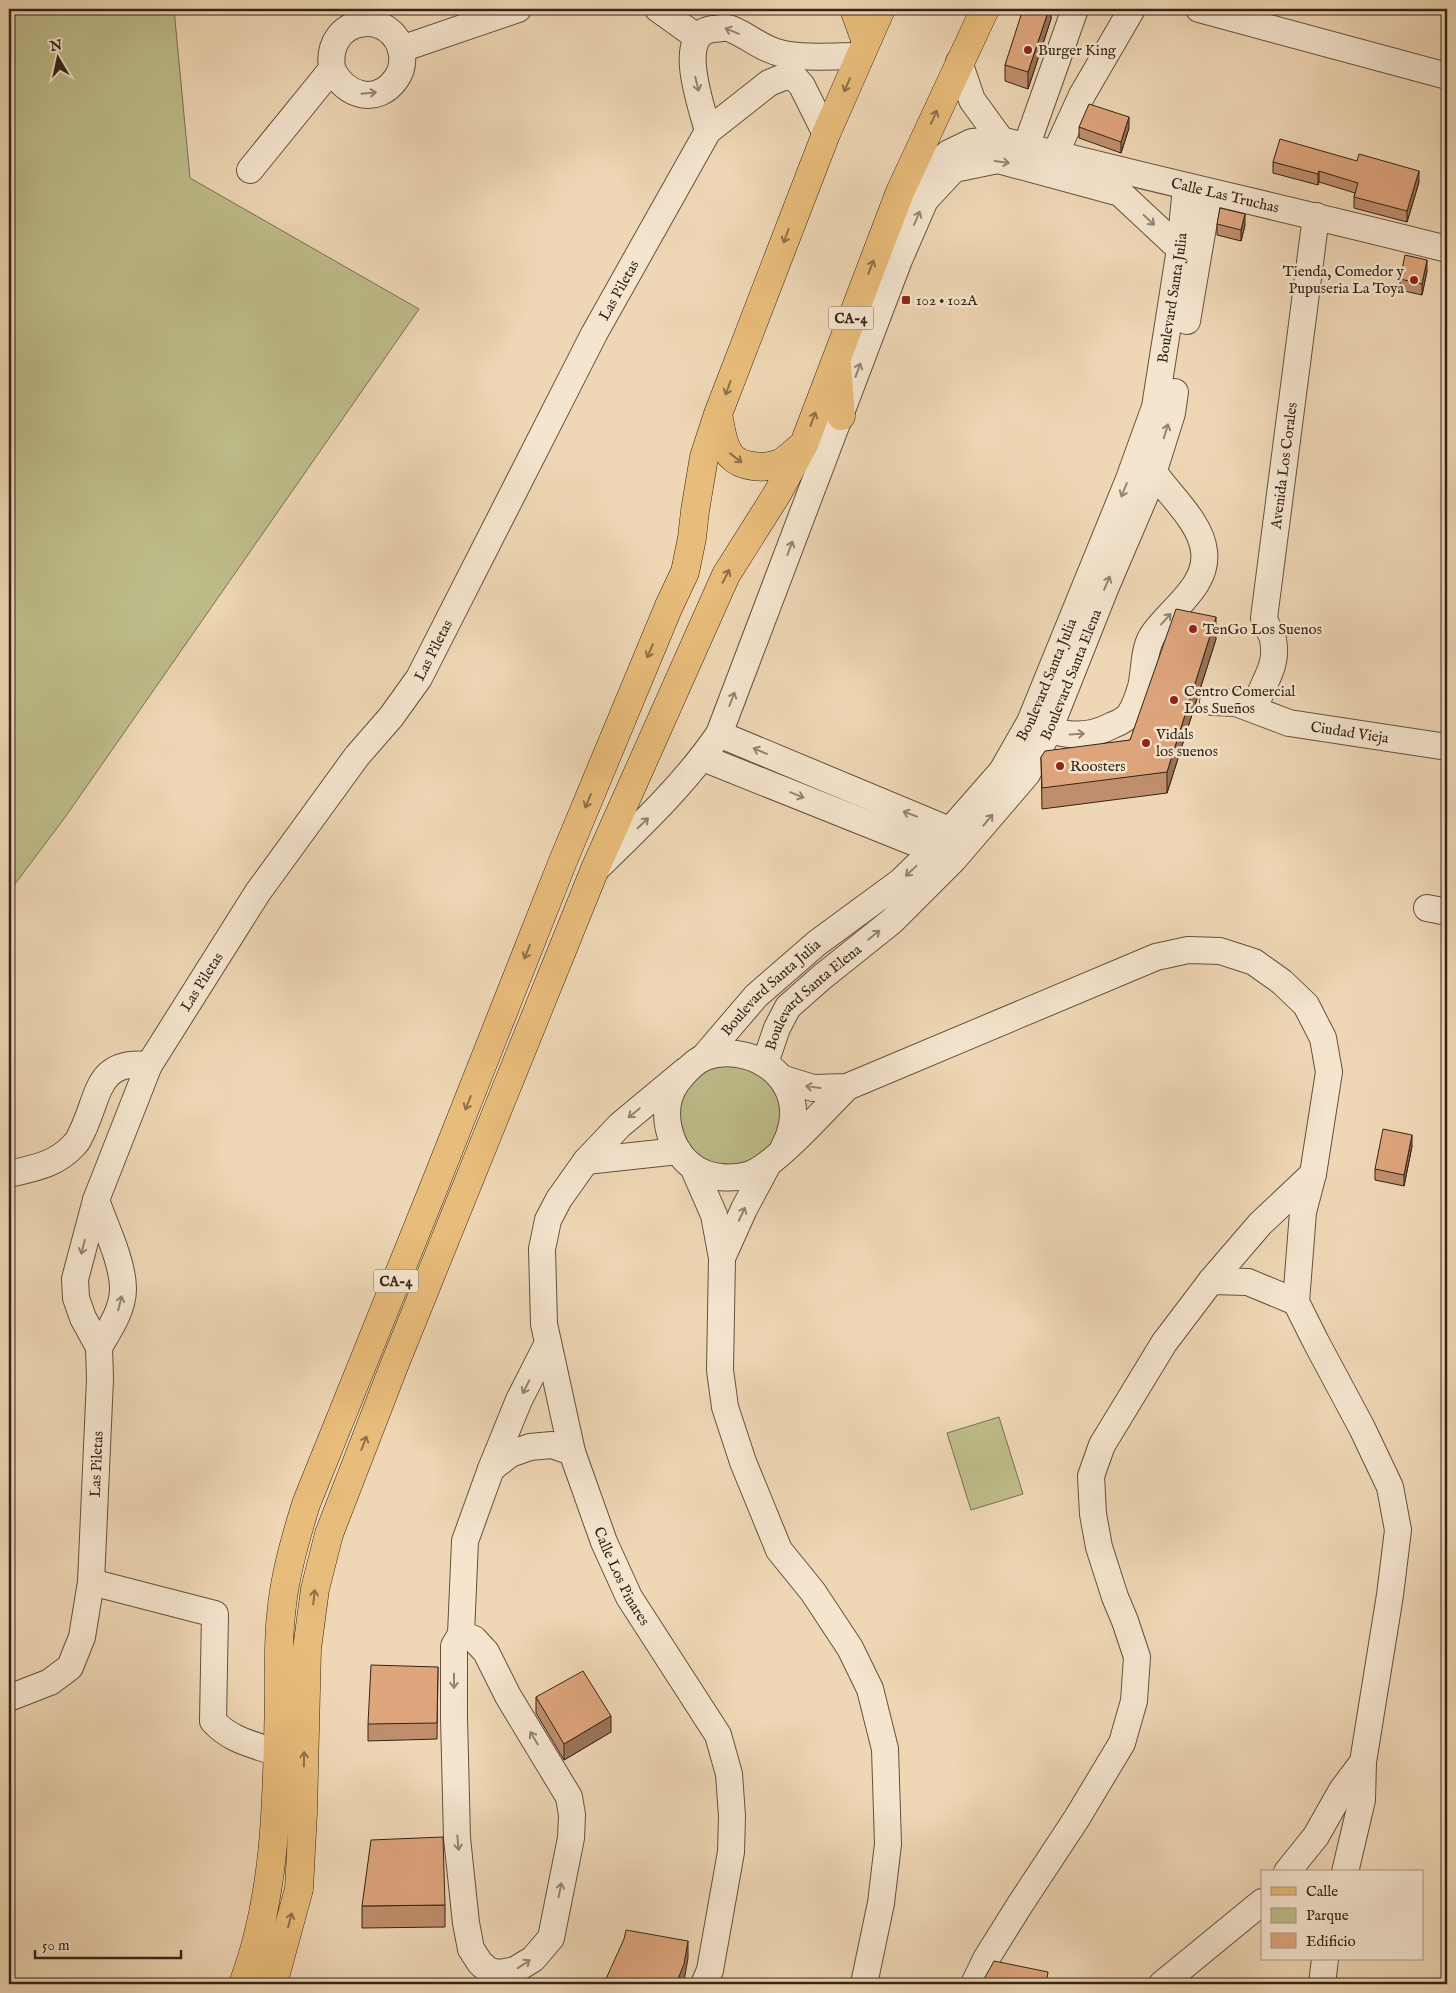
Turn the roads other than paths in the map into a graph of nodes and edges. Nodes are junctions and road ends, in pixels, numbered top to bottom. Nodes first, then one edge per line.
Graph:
1 (518, 9) edge
2 (658, 9) edge
3 (678, 9) edge
4 (854, 9) edge
5 (881, 9) edge
6 (985, 9) edge
7 (1076, 9) edge
8 (1132, 9) edge
9 (1199, 9) edge
10 (380, 17) edge
11 (347, 18) edge
12 (697, 37) junction
13 (401, 48) junction
14 (766, 49) junction
15 (863, 49) junction
16 (959, 62) junction
17 (332, 69) junction
18 (1447, 76) edge
19 (756, 93) junction
20 (708, 131) junction
21 (826, 134) junction
22 (1001, 140) junction
23 (1026, 147) junction
24 (1054, 154) junction
25 (250, 170) dead end
26 (1124, 182) junction
27 (1198, 190) junction
28 (900, 192) junction
29 (1316, 216) junction
30 (1180, 249) junction
31 (1447, 249) edge
32 (836, 356) junction
33 (718, 414) junction
34 (841, 416) junction
35 (804, 444) junction
36 (1153, 471) junction
37 (1213, 702) dead end
38 (1256, 710) junction
39 (1040, 726) junction
40 (719, 734) junction
41 (1447, 747) edge
42 (703, 758) junction
43 (952, 845) junction
44 (595, 869) junction
45 (694, 1064) junction
46 (149, 1065) junction
47 (773, 1071) junction
48 (847, 1087) junction
49 (686, 1159) junction
50 (774, 1160) junction
51 (586, 1161) junction
52 (9, 1174) edge
53 (1313, 1174) junction
54 (96, 1200) junction
55 (722, 1258) junction
56 (1211, 1281) junction
57 (1296, 1302) junction
58 (548, 1343) junction
59 (99, 1347) junction
60 (572, 1452) junction
61 (491, 1469) junction
62 (92, 1582) junction
63 (461, 1634) junction
64 (9, 1698) edge
65 (277, 1753) junction
66 (1363, 1762) junction
67 (1289, 1870) edge
68 (1345, 1870) edge
69 (1261, 1904) edge
70 (278, 1977) edge
71 (243, 1984) edge
72 (704, 1984) edge
73 (864, 1984) edge
74 (974, 1984) edge
75 (1162, 1984) edge

1 - 13 street
2 - 12 street
3 - 12 street
4 - 15 main road
5 - 15 main road, CA-4
6 - 16 main road, CA-4
7 - 23 street
8 - 24 street
9 - 18 street
10 - 11 street
10 - 13 street
11 - 17 street
14 -> 12 street
12 -> 20 street
17 -> 13 street
14 - 15 street
14 - 19 street
15 -> 21 main road, CA-4
16 - 22 street
28 -> 16 main road, CA-4
17 - 25 street
19 - 20 street, Las Piletas
19 - 21 street, Las Piletas
20 - 46 street, Las Piletas
21 -> 33 main road, CA-4
22 - 23 street, Calle Las Truchas
22 - 28 street, Calle Las Truchas
23 - 24 street, Calle Las Truchas
24 - 26 street, Calle Las Truchas
26 - 27 street, Calle Las Truchas
26 -> 30 street, Calle Las Truchas
34 -> 26 street, Calle Las Truchas
27 - 29 street, Calle Las Truchas
27 - 30 street, Boulevard Santa Julia
36 -> 27 street, Boulevard Santa Elena
32 -> 28 main road, CA-4
29 - 31 street, Calle Las Truchas
29 - 38 street, Avenida Los Corales
30 -> 39 street, Boulevard Santa Julia
32 - 34 main road
35 -> 32 main road, CA-4
33 -> 35 main road
33 -> 65 main road, CA-4
40 -> 34 street
44 -> 35 main road, CA-4
39 -> 36 street, Boulevard Santa Elena
39 -> 36 street
37 - 38 street, Ciudad Vieja
38 - 41 street, Ciudad Vieja
39 - 43 street, Boulevard Santa Elena
40 - 42 street
43 -> 40 street
42 -> 43 street
44 -> 42 street
43 -> 45 street, Boulevard Santa Julia
47 -> 43 street, Boulevard Santa Elena
70 -> 44 main road, CA-4
45 - 47 street
45 - 49 street
45 -> 51 street, Calle Los Pinares
46 - 52 street
46 - 54 street, Las Piletas
48 -> 47 street
47 - 50 street
48 - 50 street
48 - 53 street
49 - 50 street
49 - 51 street
49 - 55 street
55 -> 50 street
51 - 58 street, Calle Los Pinares
53 - 56 street
53 - 57 street
54 -> 59 street, Las Piletas
59 -> 54 street
55 - 73 street
56 - 57 street
56 - 74 street
57 - 66 street
58 - 60 street, Calle Los Pinares
58 -> 61 street
59 - 62 street, Las Piletas
60 - 61 street
60 - 72 street, Calle Los Pinares
61 - 63 street
62 - 64 street, Las Piletas
62 - 65 street
63 -> 63 street
65 - 71 main road, CA-4
66 - 67 street
66 - 68 street
69 - 75 street

